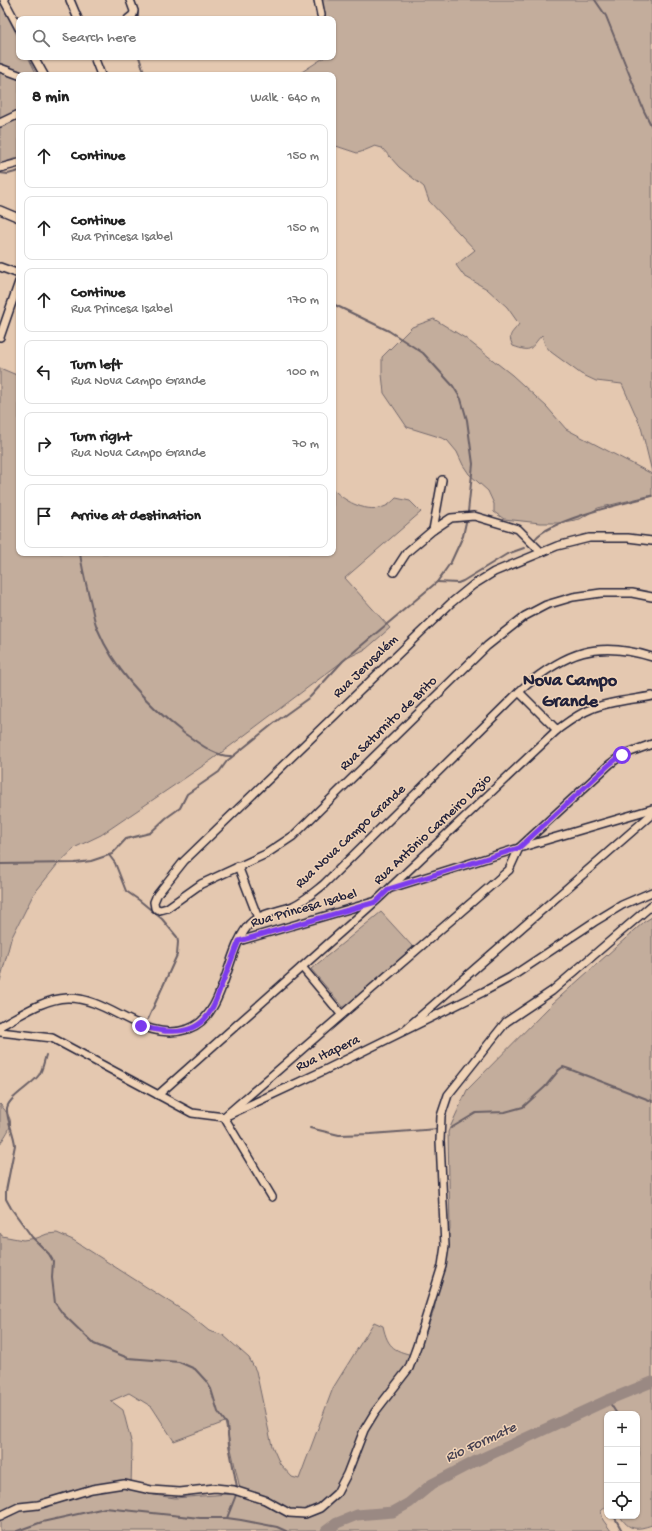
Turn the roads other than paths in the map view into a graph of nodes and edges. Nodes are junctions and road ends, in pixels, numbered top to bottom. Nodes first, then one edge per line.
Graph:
1 (4, 0) edge
2 (70, 0) edge
3 (130, 0) edge
4 (318, 0) edge
5 (321, 15) dead end
6 (77, 16) edge
7 (132, 16) edge
8 (16, 22) edge
9 (36, 60) edge
10 (95, 60) edge
11 (0, 68) edge
12 (42, 72) edge
13 (100, 72) edge
14 (16, 74) edge
15 (16, 115) edge
16 (0, 122) edge
17 (16, 164) edge
18 (0, 168) edge
19 (0, 210) edge
20 (16, 217) edge
21 (0, 267) edge
22 (16, 273) edge
23 (16, 291) edge
24 (0, 337) edge
25 (442, 480) dead end
26 (433, 530) junction
27 (652, 541) edge
28 (541, 552) junction
29 (394, 572) dead end
30 (652, 597) edge
31 (652, 657) edge
32 (519, 692) junction
33 (652, 696) edge
34 (557, 730) junction
35 (652, 744) edge
36 (652, 809) edge
37 (652, 814) edge
38 (519, 848) junction
39 (238, 866) junction
40 (389, 889) junction
41 (652, 892) edge
42 (376, 902) junction
43 (652, 905) edge
44 (155, 908) joint
45 (258, 918) junction
46 (239, 941) junction
47 (302, 967) junction
48 (341, 1014) junction
49 (0, 1026) edge
50 (0, 1032) edge
51 (399, 1034) junction
52 (158, 1095) junction
53 (224, 1117) junction
54 (272, 1197) dead end
55 (0, 1516) edge

1 - 8 street
2 - 6 street
3 - 7 street
4 - 5 street
9 - 12 street
10 - 13 street
11 - 14 street
15 - 16 street
17 - 18 street
19 - 20 street
21 - 22 street
23 - 24 street
25 - 26 street
26 - 28 street
26 - 29 street
27 - 28 street, Rua Jerusalém
28 - 44 street, Rua Jerusalém
30 - 39 street, Rua Saturnito de Brito
31 - 32 street, Rua Nova Campo Grande
32 - 34 street
32 - 45 street, Rua Nova Campo Grande
33 - 34 street, Rua Antônio Carneiro Lazio
34 - 40 street, Rua Antônio Carneiro Lazio
35 - 38 street
36 - 38 street
37 - 51 street
38 - 40 street
38 - 48 street
39 - 44 street, Rua Saturnito de Brito
39 - 45 street
40 - 42 street, Rua Antônio Carneiro Lazio
41 - 51 street, Rua Itapera
42 - 46 street, Rua Princesa Isabel
42 - 47 street, Rua Antônio Carneiro Lazio
43 - 55 street
45 - 46 street, Rua Nova Campo Grande
46 - 49 street, Rua Nova Campo Grande
47 - 48 street
47 - 52 street, Rua Antônio Carneiro Lazio
48 - 53 street
50 - 52 street
51 - 53 street, Rua Itapera
52 - 53 street
53 - 54 street

